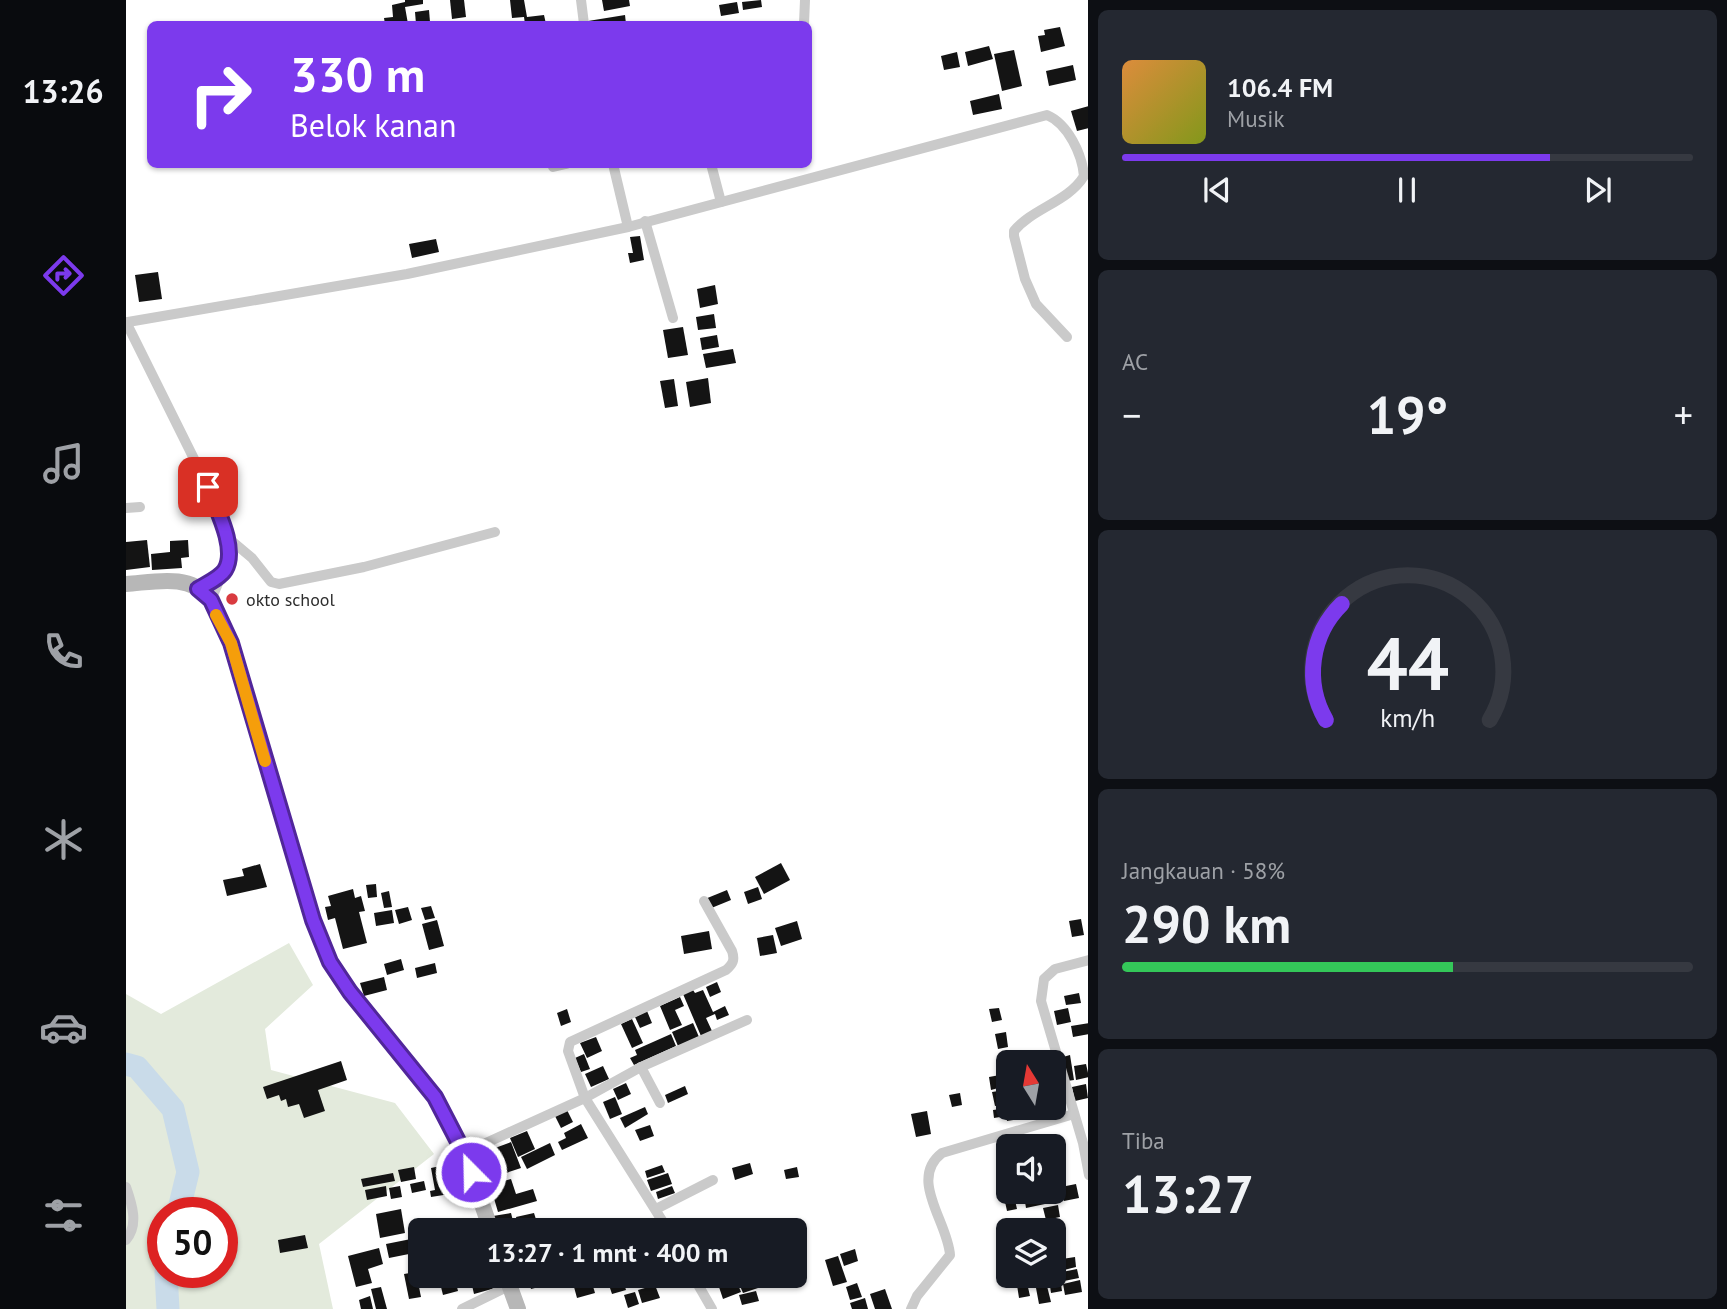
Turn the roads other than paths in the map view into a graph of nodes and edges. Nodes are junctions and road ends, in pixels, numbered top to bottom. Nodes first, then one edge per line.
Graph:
1 (581, 0) edge
2 (805, 0) edge
3 (584, 21) edge
4 (804, 21) edge
5 (614, 168) edge
6 (712, 168) edge
7 (721, 202) junction
8 (645, 221) junction
9 (628, 227) junction
10 (673, 317) dead end
11 (127, 322) edge
12 (1067, 337) dead end
13 (140, 507) dead end
14 (126, 508) edge
15 (495, 532) dead end
16 (227, 537) junction
17 (224, 572) junction
18 (126, 584) edge
19 (198, 589) junction
20 (211, 600) junction
21 (704, 901) dead end
22 (1088, 960) edge
23 (747, 1020) dead end
24 (641, 1067) junction
25 (584, 1098) junction
26 (660, 1103) dead end
27 (1074, 1114) junction
28 (1085, 1142) edge
29 (464, 1153) junction
30 (1088, 1175) edge
31 (713, 1180) dead end
32 (126, 1187) edge
33 (656, 1209) junction
34 (487, 1218) edge
35 (661, 1218) edge
36 (126, 1240) edge
37 (496, 1288) edge
38 (510, 1288) edge
39 (700, 1288) edge
40 (462, 1309) edge
41 (518, 1309) edge
42 (712, 1309) edge
43 (911, 1309) edge

1 - 3 street
2 - 4 street
5 - 9 street
6 - 7 street
7 - 8 street
7 - 12 street
8 - 9 street
8 - 10 street
9 - 11 street
11 - 16 street
13 - 14 street
15 - 16 street
16 - 17 street
17 - 19 street
17 - 20 street
18 - 19 main road
19 - 20 main road
20 - 29 main road
21 - 25 street
22 - 27 street
23 - 24 street
24 - 25 street
24 - 26 street
25 - 29 street
25 - 33 street
27 - 28 street
27 - 43 street
28 - 30 street
29 - 34 main road
31 - 33 street
32 - 36 street
33 - 35 street
37 - 40 street
38 - 41 main road
39 - 42 street

